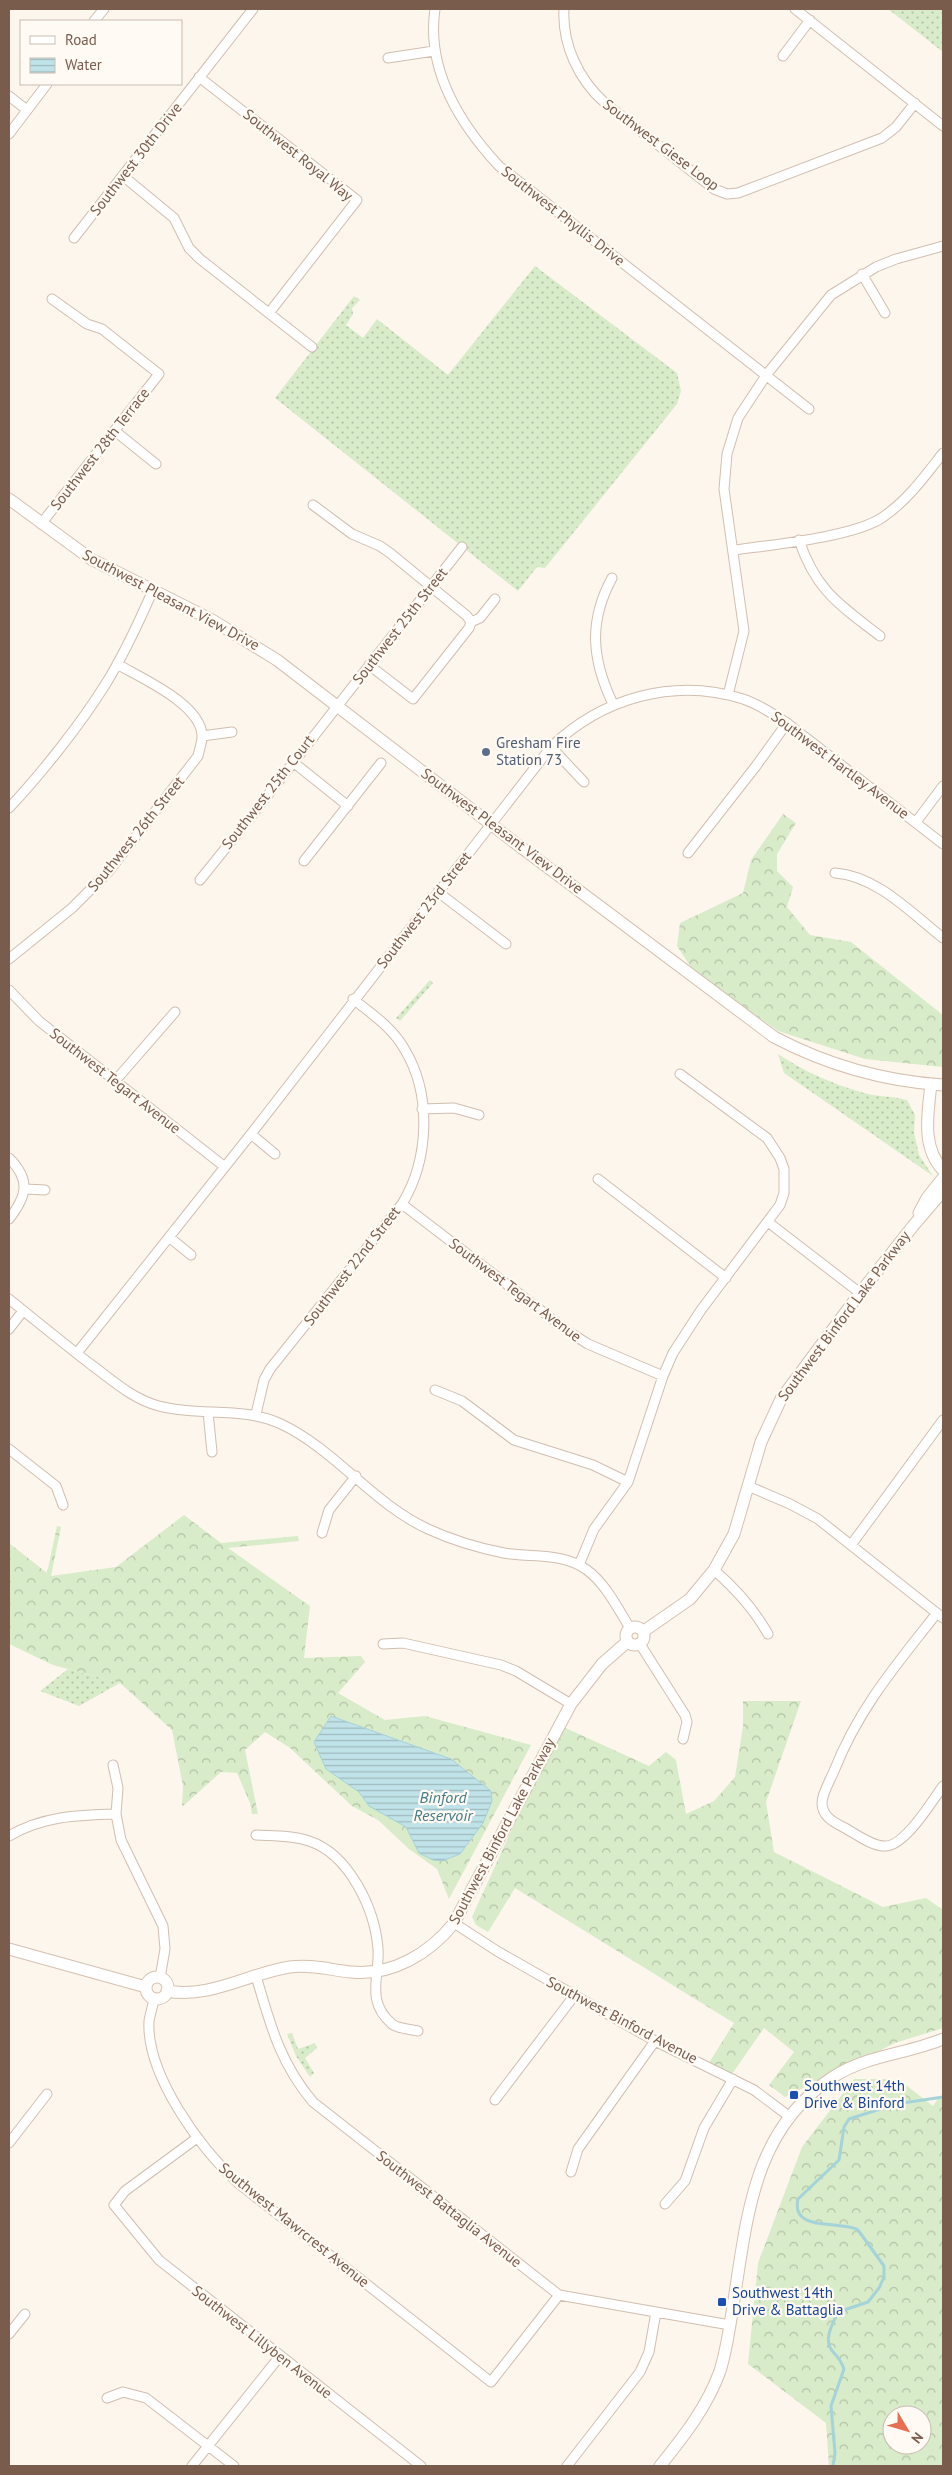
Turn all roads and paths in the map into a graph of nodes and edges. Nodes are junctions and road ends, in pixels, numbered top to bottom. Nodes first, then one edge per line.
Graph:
1 (104, 9) edge
2 (253, 9) edge
3 (435, 9) edge
4 (564, 9) edge
5 (795, 9) edge
6 (95, 20) edge
7 (810, 20) junction
8 (434, 51) junction
9 (784, 56) dead end
10 (388, 58) dead end
11 (199, 78) junction
12 (46, 85) edge
13 (9, 96) edge
14 (914, 103) junction
15 (27, 110) junction
16 (943, 126) edge
17 (9, 134) edge
18 (122, 176) junction
19 (74, 238) dead end
20 (943, 246) edge
21 (862, 274) junction
22 (52, 299) dead end
23 (269, 313) junction
24 (885, 313) dead end
25 (312, 346) dead end
26 (767, 374) junction
27 (809, 409) dead end
28 (115, 431) junction
29 (943, 453) edge
30 (156, 464) dead end
31 (9, 499) edge
32 (313, 504) dead end
33 (42, 524) junction
34 (799, 540) junction
35 (462, 546) dead end
36 (734, 550) junction
37 (612, 578) dead end
38 (431, 586) junction
39 (153, 590) junction
40 (495, 599) dead end
41 (471, 622) junction
42 (880, 636) dead end
43 (118, 664) junction
44 (369, 665) junction
45 (728, 695) junction
46 (613, 704) junction
47 (337, 705) junction
48 (787, 723) junction
49 (232, 732) dead end
50 (202, 736) junction
51 (551, 747) junction
52 (293, 762) junction
53 (380, 763) dead end
54 (584, 782) dead end
55 (943, 786) edge
56 (348, 806) junction
57 (9, 808) edge
58 (916, 822) junction
59 (491, 824) junction
60 (943, 844) edge
61 (688, 853) dead end
62 (304, 861) dead end
63 (835, 873) dead end
64 (200, 880) dead end
65 (438, 892) junction
66 (943, 938) edge
67 (506, 944) dead end
68 (9, 959) edge
69 (9, 990) edge
70 (353, 999) junction
71 (175, 1012) dead end
72 (680, 1074) dead end
73 (115, 1082) junction
74 (931, 1084) junction
75 (943, 1085) edge
76 (422, 1109) junction
77 (479, 1114) dead end
78 (250, 1134) junction
79 (275, 1154) dead end
80 (9, 1158) edge
81 (224, 1167) junction
82 (943, 1170) edge
83 (943, 1178) edge
84 (598, 1179) dead end
85 (25, 1189) junction
86 (45, 1190) dead end
87 (943, 1191) edge
88 (402, 1204) junction
89 (9, 1219) edge
90 (768, 1222) junction
91 (913, 1226) junction
92 (169, 1237) junction
93 (191, 1255) dead end
94 (726, 1278) junction
95 (860, 1293) junction
96 (9, 1300) edge
97 (23, 1311) junction
98 (9, 1329) edge
99 (77, 1353) junction
100 (663, 1376) junction
101 (435, 1390) dead end
102 (208, 1412) junction
103 (256, 1414) junction
104 (943, 1420) edge
105 (9, 1449) edge
106 (212, 1452) dead end
107 (356, 1476) junction
108 (628, 1482) junction
109 (748, 1486) junction
110 (63, 1505) dead end
111 (322, 1533) dead end
112 (851, 1545) junction
113 (579, 1565) junction
114 (714, 1570) junction
115 (940, 1615) edge
116 (630, 1628) junction
117 (644, 1632) junction
118 (768, 1634) dead end
119 (627, 1642) junction
120 (383, 1644) dead end
121 (640, 1644) junction
122 (571, 1704) junction
123 (683, 1739) dead end
124 (113, 1765) dead end
125 (943, 1786) edge
126 (116, 1814) junction
127 (256, 1835) dead end
128 (9, 1836) edge
129 (454, 1923) junction
130 (9, 1949) edge
131 (376, 1971) junction
132 (256, 1976) junction
133 (160, 1978) junction
134 (146, 1986) junction
135 (167, 1991) junction
136 (574, 1996) junction
137 (154, 1999) junction
138 (418, 2030) dead end
139 (943, 2038) edge
140 (655, 2041) junction
141 (733, 2079) junction
142 (47, 2094) dead end
143 (495, 2100) dead end
144 (790, 2117) junction
145 (197, 2138) junction
146 (9, 2142) edge
147 (571, 2172) dead end
148 (665, 2204) dead end
149 (559, 2295) junction
150 (656, 2312) junction
151 (25, 2314) dead end
152 (730, 2325) junction
153 (9, 2334) edge
154 (280, 2356) junction
155 (107, 2398) dead end
156 (208, 2446) junction
157 (192, 2466) edge
158 (234, 2466) edge
159 (421, 2466) edge
160 (567, 2466) edge
161 (660, 2466) edge

1 - 6 street
2 - 11 street, Southwest 30th Drive
3 - 8 street, Southwest Phyllis Drive
4 - 14 street, Southwest Giese Loop
5 - 7 street
7 - 9 street
7 - 14 street
8 - 10 street
8 - 26 street, Southwest Phyllis Drive
11 - 18 street, Southwest 30th Drive
11 - 23 street, Southwest Royal Way
12 - 15 street
13 - 15 street
14 - 16 street
15 - 17 street
18 - 19 street, Southwest 30th Drive
18 - 23 street
20 - 21 street
21 - 24 street
21 - 26 street
22 - 28 street, Southwest 28th Terrace
23 - 25 street
26 - 27 street, Southwest Phyllis Drive
26 - 36 street
28 - 30 street
28 - 33 street, Southwest 28th Terrace
29 - 34 street
31 - 33 street, Southwest Pleasant View Drive
32 - 38 street
33 - 39 street, Southwest Pleasant View Drive
34 - 36 street
34 - 42 street
35 - 38 street, Southwest 25th Street
36 - 45 street
37 - 46 street
38 - 41 street
38 - 44 street, Southwest 25th Street
39 - 43 street
39 - 47 street, Southwest Pleasant View Drive
40 - 41 street
41 - 44 street
43 - 50 street
43 - 57 street
44 - 47 street, Southwest 25th Street
45 - 46 street, Southwest Hartley Avenue
45 - 48 street, Southwest Hartley Avenue
46 - 51 street, Southwest 23rd Street
47 - 52 street, Southwest 25th Court
47 - 59 street, Southwest Pleasant View Drive
48 - 58 street, Southwest Hartley Avenue
48 - 61 street
49 - 50 street
50 - 68 street, Southwest 26th Street
51 - 54 street
51 - 59 street, Southwest 23rd Street
52 - 56 street
52 - 64 street, Southwest 25th Court
53 - 56 street
55 - 58 street
56 - 62 street
58 - 60 street, Southwest Hartley Avenue
59 - 65 street, Southwest 23rd Street
59 - 74 street, Southwest Pleasant View Drive
63 - 66 street
65 - 67 street
65 - 70 street, Southwest 23rd Street
69 - 73 street, Southwest Tegart Avenue
70 - 76 street, Southwest 22nd Street
70 - 78 street, Southwest 23rd Street
71 - 73 street
72 - 90 street
73 - 81 street, Southwest Tegart Avenue
74 - 75 street, Southwest Pleasant View Drive
74 - 82 street
76 - 77 street
76 - 88 street, Southwest 22nd Street
78 - 79 street
78 - 81 street, Southwest 23rd Street
80 - 85 street
81 - 92 street, Southwest 23rd Street
83 - 91 street, Southwest Binford Lake Parkway
84 - 94 street
85 - 86 street
85 - 89 street
87 - 91 street, Southwest Binford Lake Parkway
88 - 100 street, Southwest Tegart Avenue
88 - 103 street, Southwest 22nd Street
90 - 94 street
90 - 95 street
91 - 95 street, Southwest Binford Lake Parkway
92 - 93 street
92 - 99 street, Southwest 23rd Street
94 - 100 street
95 - 109 street, Southwest Binford Lake Parkway
96 - 97 street
97 - 98 street
97 - 99 street
99 - 102 street
100 - 108 street
101 - 108 street
102 - 103 street
102 - 106 street
103 - 107 street
104 - 112 street
105 - 110 street
107 - 111 street
107 - 113 street
108 - 113 street
109 - 112 street
109 - 114 street, Southwest Binford Lake Parkway
112 - 115 street
113 - 116 street
114 - 117 street, Southwest Binford Lake Parkway
114 - 118 street
115 - 125 street
116 - 117 street
116 - 119 street
117 - 121 street
119 - 121 street
119 - 122 street, Southwest Binford Lake Parkway
120 - 122 street
121 - 123 street
122 - 129 street, Southwest Binford Lake Parkway
124 - 126 street
126 - 128 street
126 - 133 street
127 - 131 street
129 - 131 street, Southwest Binford Lake Parkway
129 - 136 street, Southwest Binford Avenue
130 - 134 street
131 - 132 street, Southwest Binford Lake Parkway
131 - 138 street
132 - 135 street, Southwest Binford Lake Parkway
132 - 149 street, Southwest Battaglia Avenue
133 - 134 street
133 - 135 street
134 - 137 street
135 - 137 street
136 - 140 street, Southwest Binford Avenue
136 - 143 street
137 - 145 street, Southwest Mawrcrest Avenue
139 - 144 street
140 - 141 street, Southwest Binford Avenue
140 - 147 street
141 - 144 street, Southwest Binford Avenue
141 - 148 street
142 - 146 street
144 - 152 street
145 - 149 street, Southwest Mawrcrest Avenue
145 - 154 street, Southwest Lillyben Avenue
149 - 150 street, Southwest Battaglia Avenue
150 - 152 street, Southwest Battaglia Avenue
150 - 160 street
151 - 153 street
152 - 161 street
154 - 156 street
154 - 159 street, Southwest Lillyben Avenue
155 - 156 street
156 - 157 street
156 - 158 street

